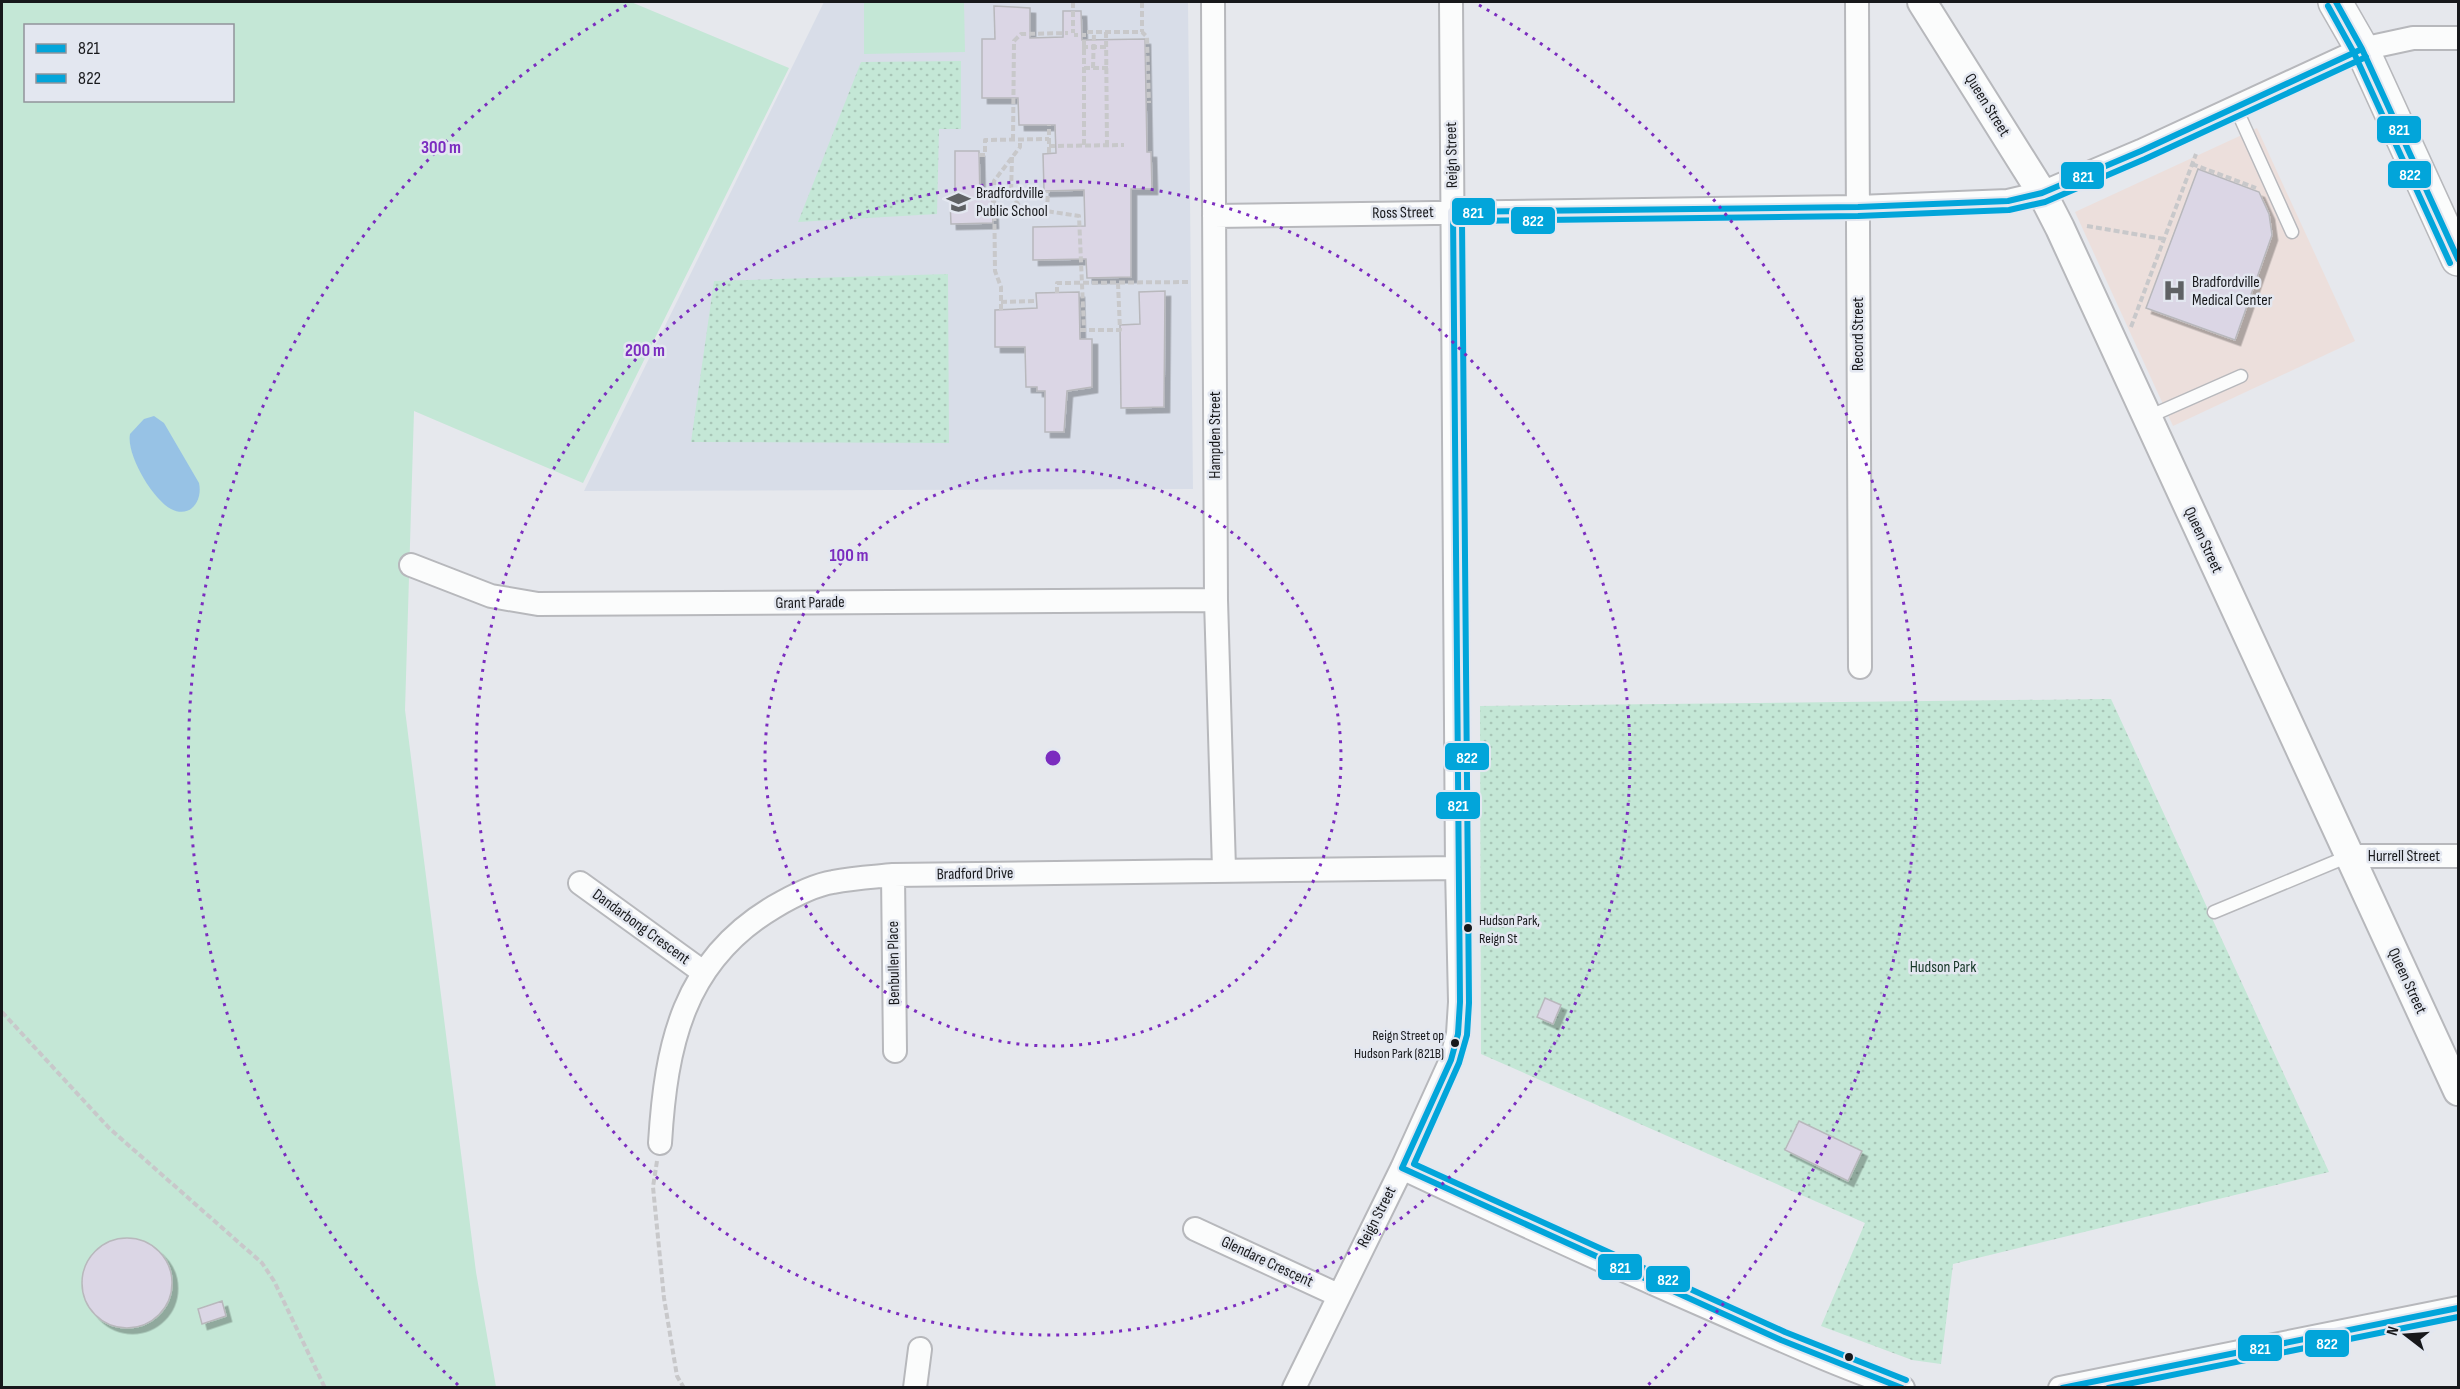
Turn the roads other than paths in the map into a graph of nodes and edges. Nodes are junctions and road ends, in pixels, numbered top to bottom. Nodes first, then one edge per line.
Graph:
1 (1213, 2) edge
2 (1451, 2) edge
3 (1857, 2) edge
4 (1922, 2) edge
5 (2335, 2) edge
6 (2458, 38) edge
7 (2362, 49) junction
8 (2235, 106) junction
9 (2042, 193) junction
10 (1858, 207) junction
11 (1453, 212) junction
12 (1214, 216) junction
13 (2292, 232) dead end
14 (2458, 260) edge
15 (2241, 376) dead end
16 (2146, 418) junction
17 (411, 564) dead end
18 (1216, 600) junction
19 (1860, 667) dead end
20 (2349, 856) junction
21 (2458, 856) edge
22 (1457, 867) junction
23 (1224, 868) junction
24 (893, 875) junction
25 (580, 882) dead end
26 (2214, 912) dead end
27 (703, 972) junction
28 (895, 1051) dead end
29 (2458, 1091) edge
30 (660, 1143) road end
31 (1402, 1168) junction
32 (1195, 1229) dead end
33 (1338, 1295) junction
34 (2458, 1308) edge
35 (920, 1349) dead end
36 (915, 1388) edge
37 (1294, 1388) edge
38 (1903, 1388) edge
39 (2060, 1388) edge

1 - 12 street, Hampden Street
2 - 11 street, Reign Street
3 - 10 street, Record Street
4 - 9 street, Queen Street
5 - 7 main road
6 - 7 street, Ross Street
7 - 8 street, Ross Street
7 - 14 main road
8 - 9 street, Ross Street
8 - 13 lane
9 - 10 street, Ross Street
9 - 16 street, Queen Street
10 - 11 street, Ross Street
10 - 19 street, Record Street
11 - 12 street, Ross Street
11 - 22 street, Reign Street
12 - 18 street, Hampden Street
15 - 16 lane
16 - 20 street, Queen Street
17 - 18 street, Grant Parade
18 - 23 street, Hampden Street
20 - 21 street, Hurrell Street
20 - 26 lane
20 - 29 street, Queen Street
22 - 23 street, Bradford Drive
22 - 31 street, Reign Street
23 - 24 street, Bradford Drive
24 - 27 street, Bradford Drive
24 - 28 street, Benbullen Place
25 - 27 street, Dandarbong Crescent
27 - 30 street, Bradford Drive
31 - 33 street, Reign Street
31 - 38 street
32 - 33 street, Glendare Crescent
33 - 37 street, Reign Street
34 - 39 street
35 - 36 street

